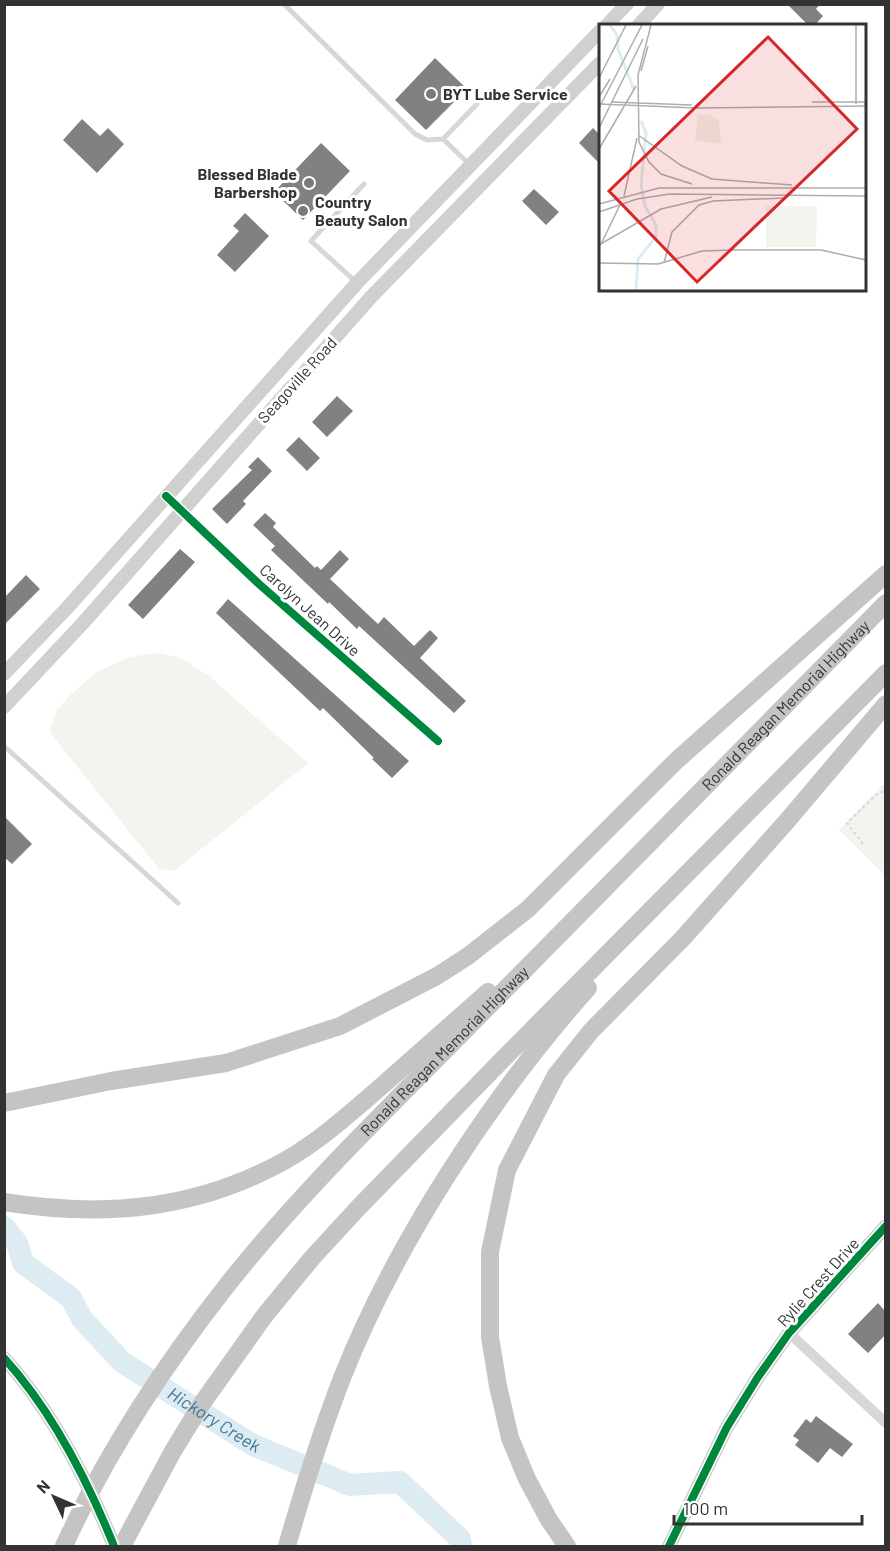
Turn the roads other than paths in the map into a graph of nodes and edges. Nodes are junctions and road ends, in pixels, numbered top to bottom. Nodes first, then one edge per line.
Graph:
1 (284, 4) edge
2 (627, 4) edge
3 (658, 4) edge
4 (608, 24) edge
5 (640, 24) edge
6 (599, 32) edge
7 (599, 64) edge
8 (477, 104) dead end
9 (443, 139) junction
10 (470, 165) junction
11 (486, 180) junction
12 (364, 184) dead end
13 (357, 283) junction
14 (371, 297) junction
15 (166, 496) junction
16 (182, 510) junction
17 (885, 574) edge
18 (885, 603) edge
19 (4, 674) edge
20 (885, 674) edge
21 (885, 704) edge
22 (4, 706) edge
23 (438, 741) dead end
24 (4, 746) edge
25 (778, 781) junction
26 (657, 836) junction
27 (178, 903) dead end
28 (4, 1103) edge
29 (4, 1202) edge
30 (885, 1226) edge
31 (789, 1333) junction
32 (4, 1358) edge
33 (885, 1423) edge
34 (64, 1546) edge
35 (114, 1546) edge
36 (122, 1546) edge
37 (287, 1546) edge
38 (567, 1546) edge
39 (669, 1546) edge

1 - 9 lane
2 - 4 main road
3 - 5 main road
6 - 10 main road, Seagoville Road
7 - 11 main road, Seagoville Road
8 - 9 lane
9 - 10 lane
10 - 11 main road
10 - 13 main road, Seagoville Road
11 - 14 main road, Seagoville Road
12 - 13 lane
13 - 14 main road
13 - 15 main road, Seagoville Road
14 - 16 main road, Seagoville Road
15 - 16 street, Carolyn Jean Drive
15 - 19 main road, Seagoville Road
16 - 22 main road, Seagoville Road
16 - 23 street, Carolyn Jean Drive
17 - 28 highway
18 - 26 highway, Ronald Reagan Memorial Highway
20 - 25 highway
21 - 38 highway
24 - 27 lane
25 - 36 highway
25 - 37 highway
26 - 29 highway
26 - 34 highway, Ronald Reagan Memorial Highway
30 - 31 main road, Rylie Crest Drive
31 - 33 street
31 - 39 main road, Rylie Crest Drive
32 - 35 main road, bridge

